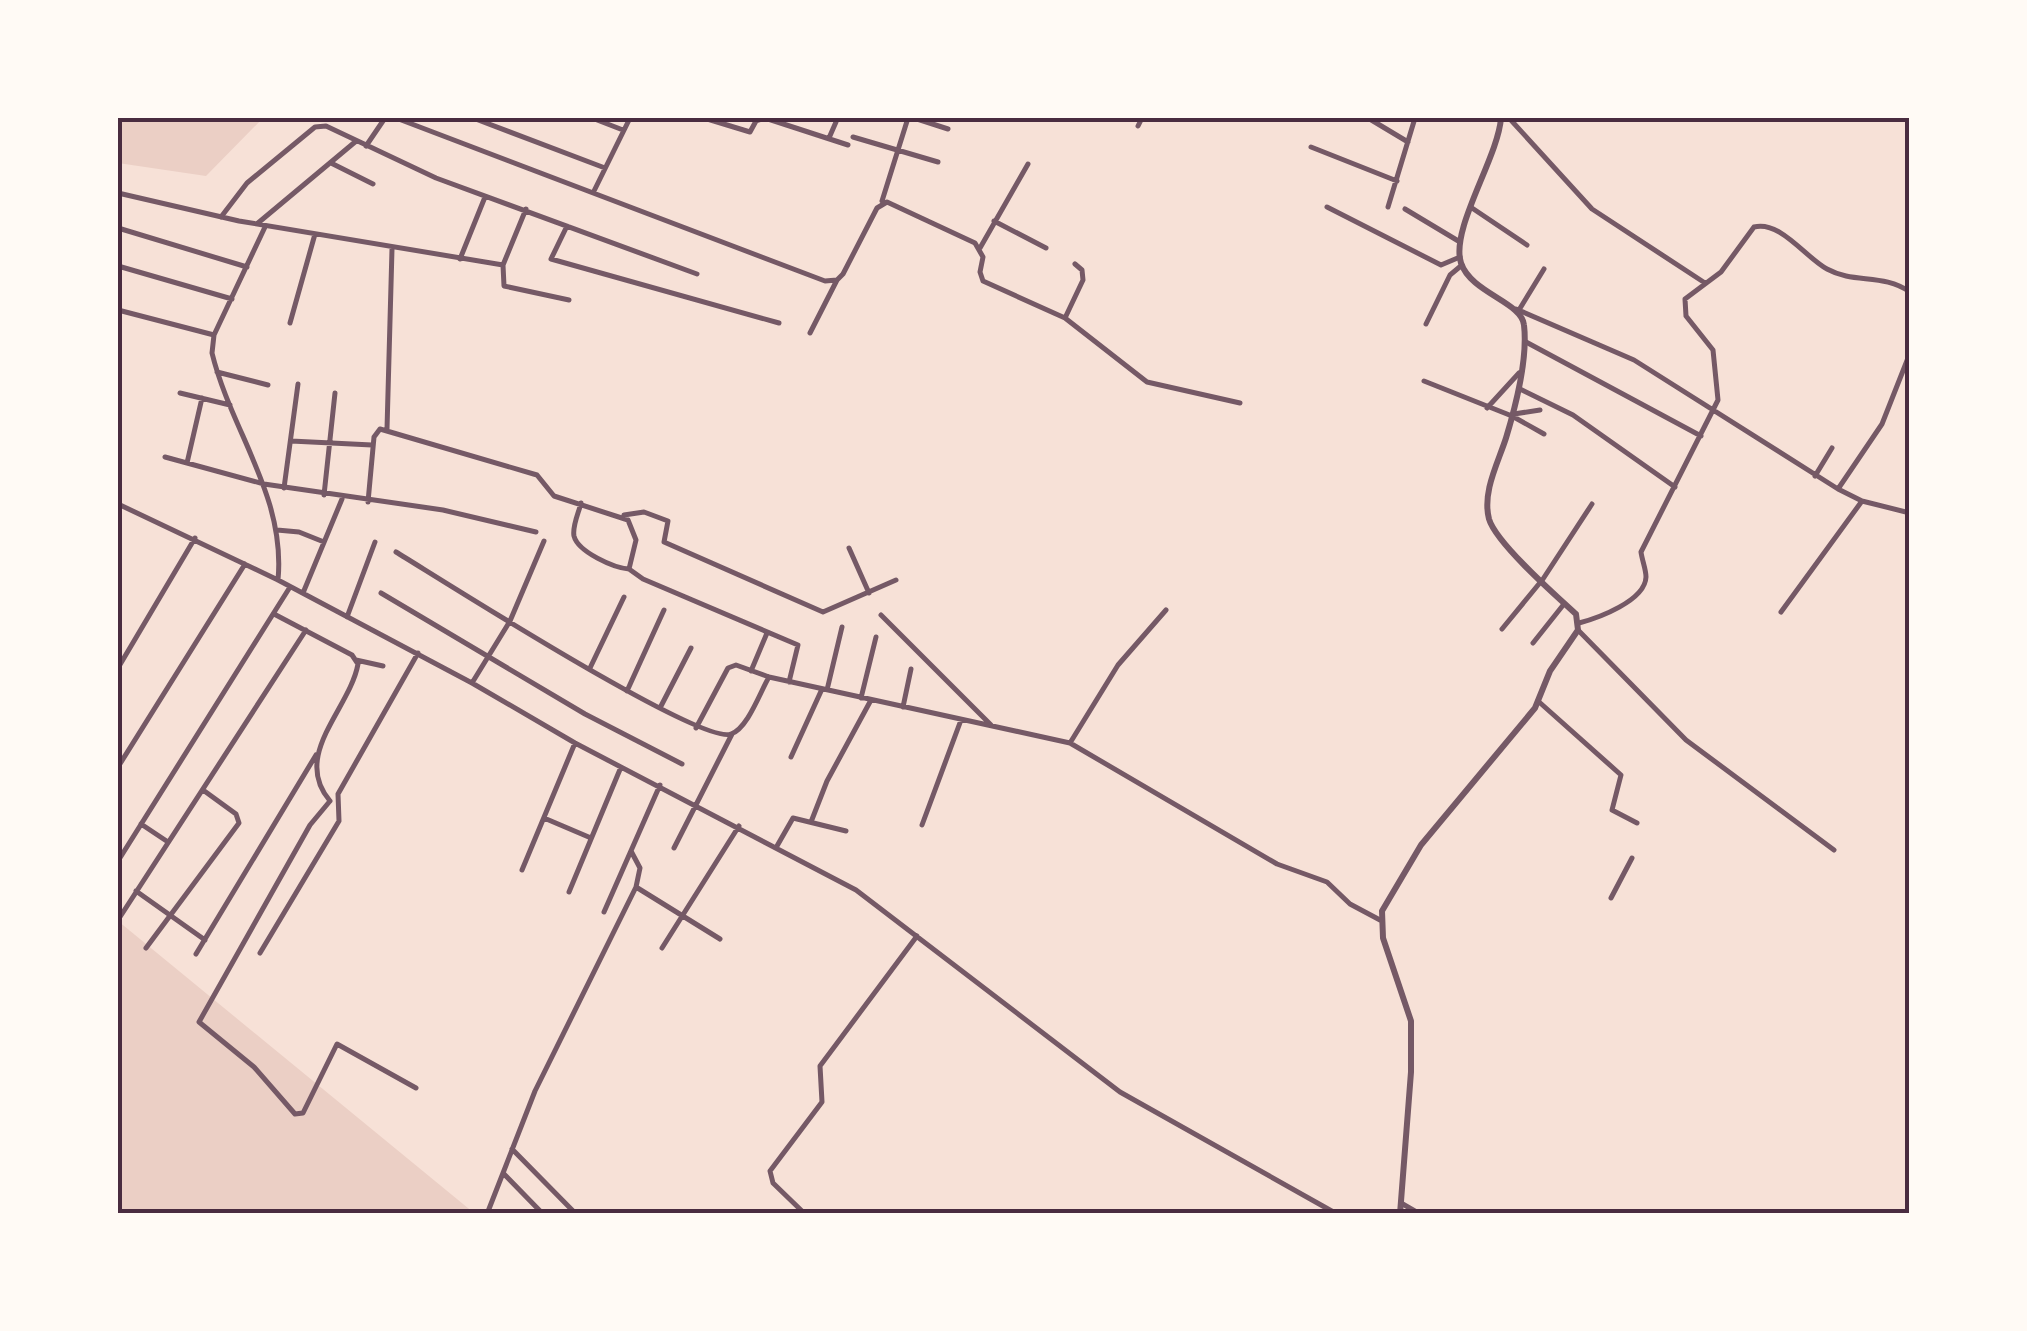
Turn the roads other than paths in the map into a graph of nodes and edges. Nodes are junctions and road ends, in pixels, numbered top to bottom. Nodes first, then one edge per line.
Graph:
1 (385, 118) edge
2 (396, 118) edge
3 (472, 118) edge
4 (592, 118) edge
5 (630, 118) edge
6 (704, 118) edge
7 (911, 118) edge
8 (1142, 118) edge
9 (1368, 118) edge
10 (1415, 118) edge
11 (1501, 118) edge
12 (1509, 118) edge
13 (836, 122) dead end
14 (1138, 126) dead end
15 (948, 129) dead end
16 (624, 130) junction
17 (853, 137) dead end
18 (829, 138) junction
19 (356, 141) junction
20 (1408, 142) junction
21 (848, 145) dead end
22 (366, 146) junction
23 (1312, 147) dead end
24 (898, 150) junction
25 (938, 162) dead end
26 (332, 163) junction
27 (1028, 164) dead end
28 (605, 168) junction
29 (1397, 181) junction
30 (373, 184) dead end
31 (594, 191) junction
32 (118, 194) edge
33 (486, 196) junction
34 (881, 204) junction
35 (1388, 207) dead end
36 (1327, 208) dead end
37 (1472, 208) junction
38 (526, 209) junction
39 (1405, 209) dead end
40 (221, 216) junction
41 (994, 221) junction
42 (258, 223) junction
43 (266, 226) junction
44 (567, 226) junction
45 (118, 228) edge
46 (314, 234) junction
47 (1460, 242) junction
48 (1527, 245) dead end
49 (392, 248) junction
50 (980, 248) junction
51 (1046, 248) dead end
52 (460, 259) junction
53 (1461, 261) junction
54 (1075, 264) dead end
55 (118, 266) edge
56 (504, 266) junction
57 (247, 267) junction
58 (1544, 269) dead end
59 (697, 274) dead end
60 (837, 280) junction
61 (1705, 283) junction
62 (1910, 292) edge
63 (232, 299) junction
64 (569, 300) dead end
65 (118, 310) edge
66 (1518, 310) junction
67 (1065, 318) junction
68 (290, 323) dead end
69 (779, 324) dead end
70 (1426, 324) dead end
71 (810, 333) dead end
72 (214, 335) junction
73 (1523, 341) junction
74 (1910, 353) edge
75 (217, 372) junction
76 (1519, 372) junction
77 (1424, 381) dead end
78 (298, 384) dead end
79 (268, 385) dead end
80 (1517, 387) junction
81 (180, 393) dead end
82 (335, 393) dead end
83 (202, 398) junction
84 (1240, 402) dead end
85 (230, 406) junction
86 (1487, 408) junction
87 (1540, 410) dead end
88 (1714, 410) junction
89 (1512, 416) junction
90 (387, 428) junction
91 (1544, 434) dead end
92 (1701, 436) junction
93 (290, 440) junction
94 (330, 443) junction
95 (373, 446) junction
96 (1832, 448) dead end
97 (165, 457) dead end
98 (187, 463) junction
99 (1815, 476) junction
100 (264, 484) junction
101 (1675, 487) junction
102 (284, 488) junction
103 (1838, 489) junction
104 (324, 495) junction
105 (342, 498) junction
106 (1862, 501) junction
107 (368, 502) junction
108 (581, 503) junction
109 (118, 504) edge
110 (1592, 504) dead end
111 (1910, 513) edge
112 (620, 514) junction
113 (277, 530) junction
114 (536, 532) dead end
115 (196, 538) junction
116 (544, 541) dead end
117 (324, 542) junction
118 (374, 542) dead end
119 (849, 548) dead end
120 (396, 552) dead end
121 (246, 564) junction
122 (629, 569) junction
123 (278, 580) junction
124 (896, 580) dead end
125 (1543, 580) junction
126 (290, 586) junction
127 (381, 592) dead end
128 (869, 593) junction
129 (303, 594) junction
130 (624, 597) dead end
131 (1564, 604) junction
132 (664, 610) dead end
133 (1166, 610) dead end
134 (1782, 612) dead end
135 (274, 614) junction
136 (882, 615) dead end
137 (347, 616) junction
138 (510, 621) junction
139 (1578, 626) junction
140 (842, 627) dead end
141 (1502, 629) dead end
142 (306, 630) junction
143 (768, 633) junction
144 (876, 637) dead end
145 (1533, 643) dead end
146 (690, 648) dead end
147 (418, 654) junction
148 (489, 656) junction
149 (356, 660) junction
150 (383, 666) dead end
151 (118, 668) edge
152 (590, 668) junction
153 (912, 669) dead end
154 (751, 671) junction
155 (769, 677) junction
156 (789, 682) junction
157 (472, 683) junction
158 (825, 690) junction
159 (627, 691) junction
160 (862, 698) junction
161 (870, 700) junction
162 (1538, 702) junction
163 (902, 707) junction
164 (660, 709) junction
165 (960, 720) junction
166 (993, 727) junction
167 (696, 728) junction
168 (732, 734) junction
169 (1070, 743) junction
170 (575, 744) junction
171 (318, 752) junction
172 (791, 757) dead end
173 (682, 764) dead end
174 (118, 767) edge
175 (621, 767) junction
176 (660, 786) junction
177 (202, 790) junction
178 (330, 800) junction
179 (698, 805) junction
180 (336, 807) junction
181 (544, 818) junction
182 (811, 822) junction
183 (1638, 823) dead end
184 (141, 824) junction
185 (922, 825) dead end
186 (738, 826) junction
187 (846, 831) dead end
188 (591, 838) junction
189 (168, 842) junction
190 (777, 846) junction
191 (674, 848) dead end
192 (1834, 850) dead end
193 (631, 851) junction
194 (1632, 858) dead end
195 (118, 861) edge
196 (522, 870) dead end
197 (636, 887) junction
198 (136, 892) junction
199 (568, 892) dead end
200 (1611, 898) dead end
201 (604, 912) dead end
202 (685, 914) junction
203 (170, 916) junction
204 (118, 920) edge
205 (1380, 920) junction
206 (917, 936) junction
207 (720, 938) dead end
208 (205, 940) junction
209 (146, 948) dead end
210 (662, 948) dead end
211 (260, 952) dead end
212 (196, 954) dead end
213 (416, 1088) dead end
214 (512, 1149) junction
215 (503, 1174) junction
216 (1401, 1203) junction
217 (489, 1212) edge
218 (543, 1214) edge
219 (576, 1214) edge
220 (805, 1214) edge
221 (1338, 1214) edge
222 (1400, 1214) edge
223 (1420, 1214) edge

1 - 22 street
2 - 31 street
3 - 28 street
4 - 16 street
5 - 16 street
6 - 18 street
7 - 15 street
7 - 24 street
8 - 14 street
9 - 20 street
10 - 20 street
11 - 37 street
12 - 61 street
13 - 18 street
16 - 28 street
17 - 24 street
18 - 21 street
19 - 22 street
19 - 26 street
19 - 40 street
20 - 29 street
22 - 33 street
23 - 29 street
24 - 25 street
24 - 34 street
26 - 30 street
26 - 42 street
27 - 41 street
28 - 31 street
29 - 35 street
31 - 60 street
32 - 40 street
33 - 38 street
33 - 52 street
34 - 50 street
34 - 60 street
36 - 53 street
37 - 47 street
37 - 48 street
38 - 44 street
38 - 56 street
39 - 47 street
40 - 42 street
41 - 50 street
41 - 51 street
42 - 43 street
43 - 46 street
43 - 57 street
44 - 59 street
44 - 69 street
45 - 57 street
46 - 49 street
46 - 68 street
47 - 53 street
49 - 52 street
49 - 90 street
50 - 67 street
52 - 56 street
53 - 66 street
53 - 70 street
54 - 67 street
55 - 63 street
56 - 64 street
57 - 63 street
58 - 66 street
60 - 71 street
61 - 62 street
61 - 88 street
63 - 72 street
65 - 72 street
66 - 73 street
66 - 88 street
67 - 84 street
72 - 75 street
73 - 76 street
73 - 92 street
74 - 103 street
75 - 79 street
75 - 85 street
76 - 80 street
76 - 86 street
77 - 86 street
78 - 93 street
80 - 89 street
80 - 101 street
81 - 83 street
82 - 94 street
83 - 85 street
83 - 98 street
85 - 100 street
86 - 89 street
87 - 89 street
88 - 92 street
88 - 99 street
89 - 91 street
89 - 125 street
90 - 95 street
90 - 108 street
92 - 101 street
93 - 94 street
93 - 102 street
94 - 95 street
94 - 104 street
95 - 107 street
96 - 99 street
97 - 98 street
98 - 100 street
99 - 103 street
100 - 102 street
100 - 113 street
101 - 139 street
102 - 104 street
103 - 106 street
104 - 105 street
105 - 107 street
105 - 117 street
106 - 111 street
106 - 134 street
107 - 114 street
108 - 112 street
108 - 122 street
109 - 115 street
110 - 125 street
112 - 122 street
112 - 128 street
113 - 117 street
113 - 123 street
115 - 121 street
115 - 151 street
116 - 138 street
117 - 129 street
118 - 137 street
119 - 128 street
120 - 138 street
121 - 123 street
121 - 174 street
122 - 143 street
123 - 126 street
124 - 128 street
125 - 131 street
125 - 141 street
126 - 129 street
126 - 135 street
127 - 148 street
129 - 137 street
130 - 152 street
131 - 139 street
131 - 145 street
132 - 159 street
133 - 169 street
135 - 142 street
135 - 184 street
136 - 166 street
137 - 147 street
138 - 148 street
138 - 152 street
139 - 162 street
139 - 192 street
140 - 158 street
142 - 149 street
142 - 177 street
143 - 154 street
143 - 156 street
144 - 160 street
146 - 164 street
147 - 157 street
147 - 180 street
148 - 157 street
148 - 173 street
149 - 150 street
149 - 171 street
152 - 159 street
153 - 163 street
154 - 155 street
154 - 167 street
155 - 156 street
155 - 168 street
156 - 158 street
157 - 170 street
158 - 160 street
158 - 172 street
159 - 164 street
160 - 161 street
161 - 163 street
161 - 182 street
162 - 183 street
162 - 205 street
163 - 165 street
164 - 167 street
165 - 166 street
165 - 185 street
166 - 169 street
167 - 168 street
168 - 179 street
169 - 205 street
170 - 175 street
170 - 181 street
171 - 178 street
171 - 208 street
175 - 176 street
175 - 188 street
176 - 179 street
176 - 193 street
177 - 189 street
177 - 203 street
178 - 180 street
178 - 213 street
179 - 186 street
179 - 191 street
180 - 211 street
181 - 188 street
181 - 196 street
182 - 187 street
182 - 190 street
184 - 189 street
184 - 195 street
186 - 190 street
186 - 202 street
188 - 199 street
189 - 198 street
190 - 206 street
193 - 197 street
193 - 201 street
194 - 200 street
197 - 202 street
197 - 214 street
198 - 203 street
198 - 204 street
202 - 207 street
202 - 210 street
203 - 208 street
203 - 209 street
205 - 216 street
206 - 220 street
206 - 221 street
208 - 212 street
214 - 215 street
214 - 219 street
215 - 217 street
215 - 218 street
216 - 222 street
216 - 223 street

